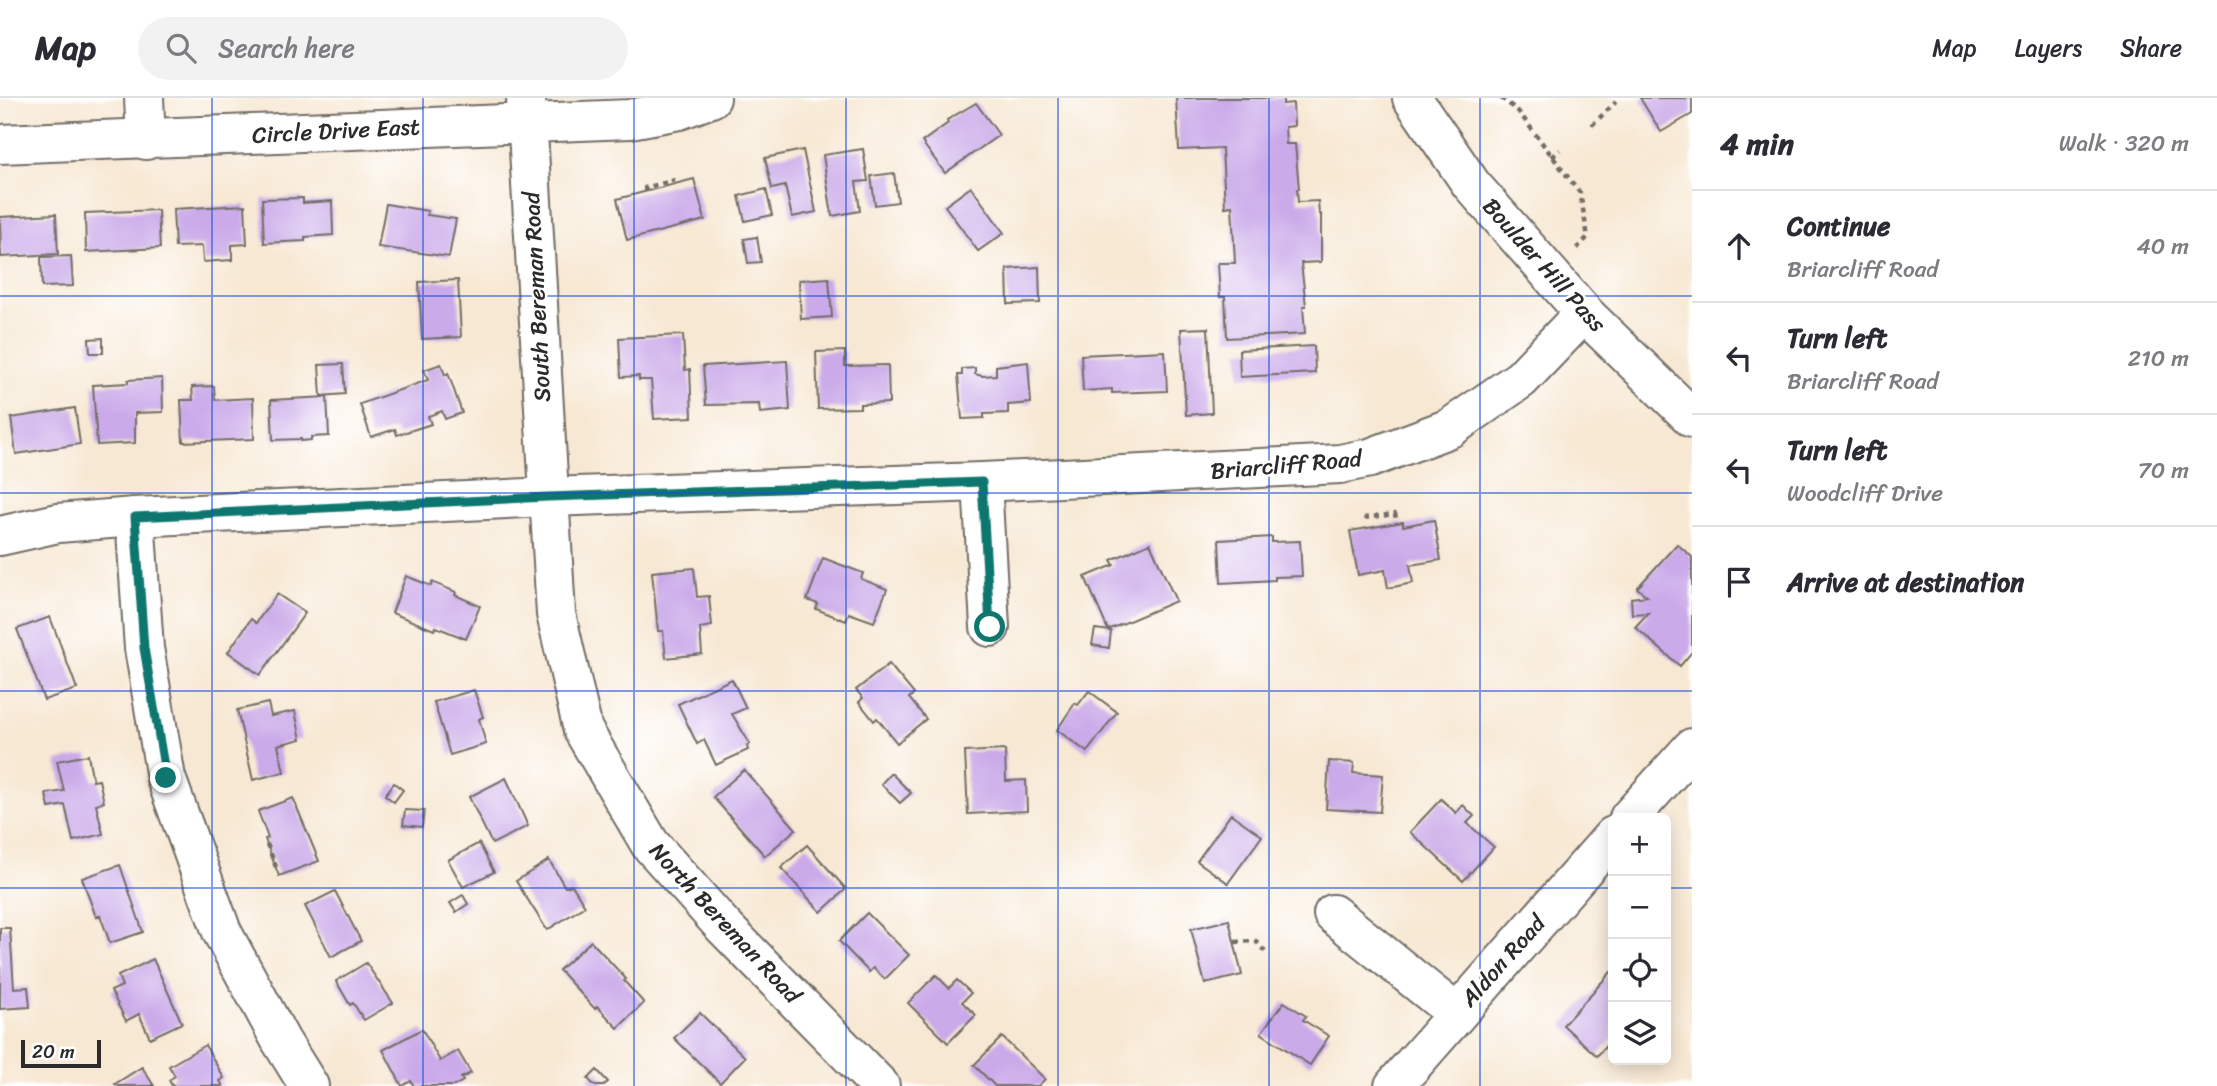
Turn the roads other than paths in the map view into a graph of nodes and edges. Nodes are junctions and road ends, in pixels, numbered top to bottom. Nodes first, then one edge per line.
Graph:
1 (144, 98) edge
2 (711, 98) edge
3 (1412, 98) edge
4 (527, 110) edge
5 (146, 140) junction
6 (0, 144) edge
7 (1584, 313) junction
8 (1692, 418) edge
9 (982, 482) junction
10 (548, 497) junction
11 (135, 517) junction
12 (0, 536) edge
13 (990, 627) dead end
14 (1692, 748) edge
15 (1634, 813) edge
16 (1608, 842) edge
17 (1333, 914) dead end
18 (1456, 1013) junction
19 (309, 1086) edge
20 (880, 1086) edge
21 (1394, 1086) edge

1 - 5 street
2 - 4 street, Circle Drive East
3 - 7 street, Boulder Hill Pass
4 - 5 street, Circle Drive East
4 - 10 street, South Bereman Road
5 - 6 street, Circle Drive East
7 - 8 street, Boulder Hill Pass
7 - 9 street, Briarcliff Road
9 - 10 street, Briarcliff Road
9 - 13 street
10 - 11 street, Briarcliff Road
10 - 20 street, North Bereman Road
11 - 12 street, Briarcliff Road
11 - 19 street
14 - 15 street
16 - 18 street, Aldon Road
17 - 18 street
18 - 21 street, Aldon Road

